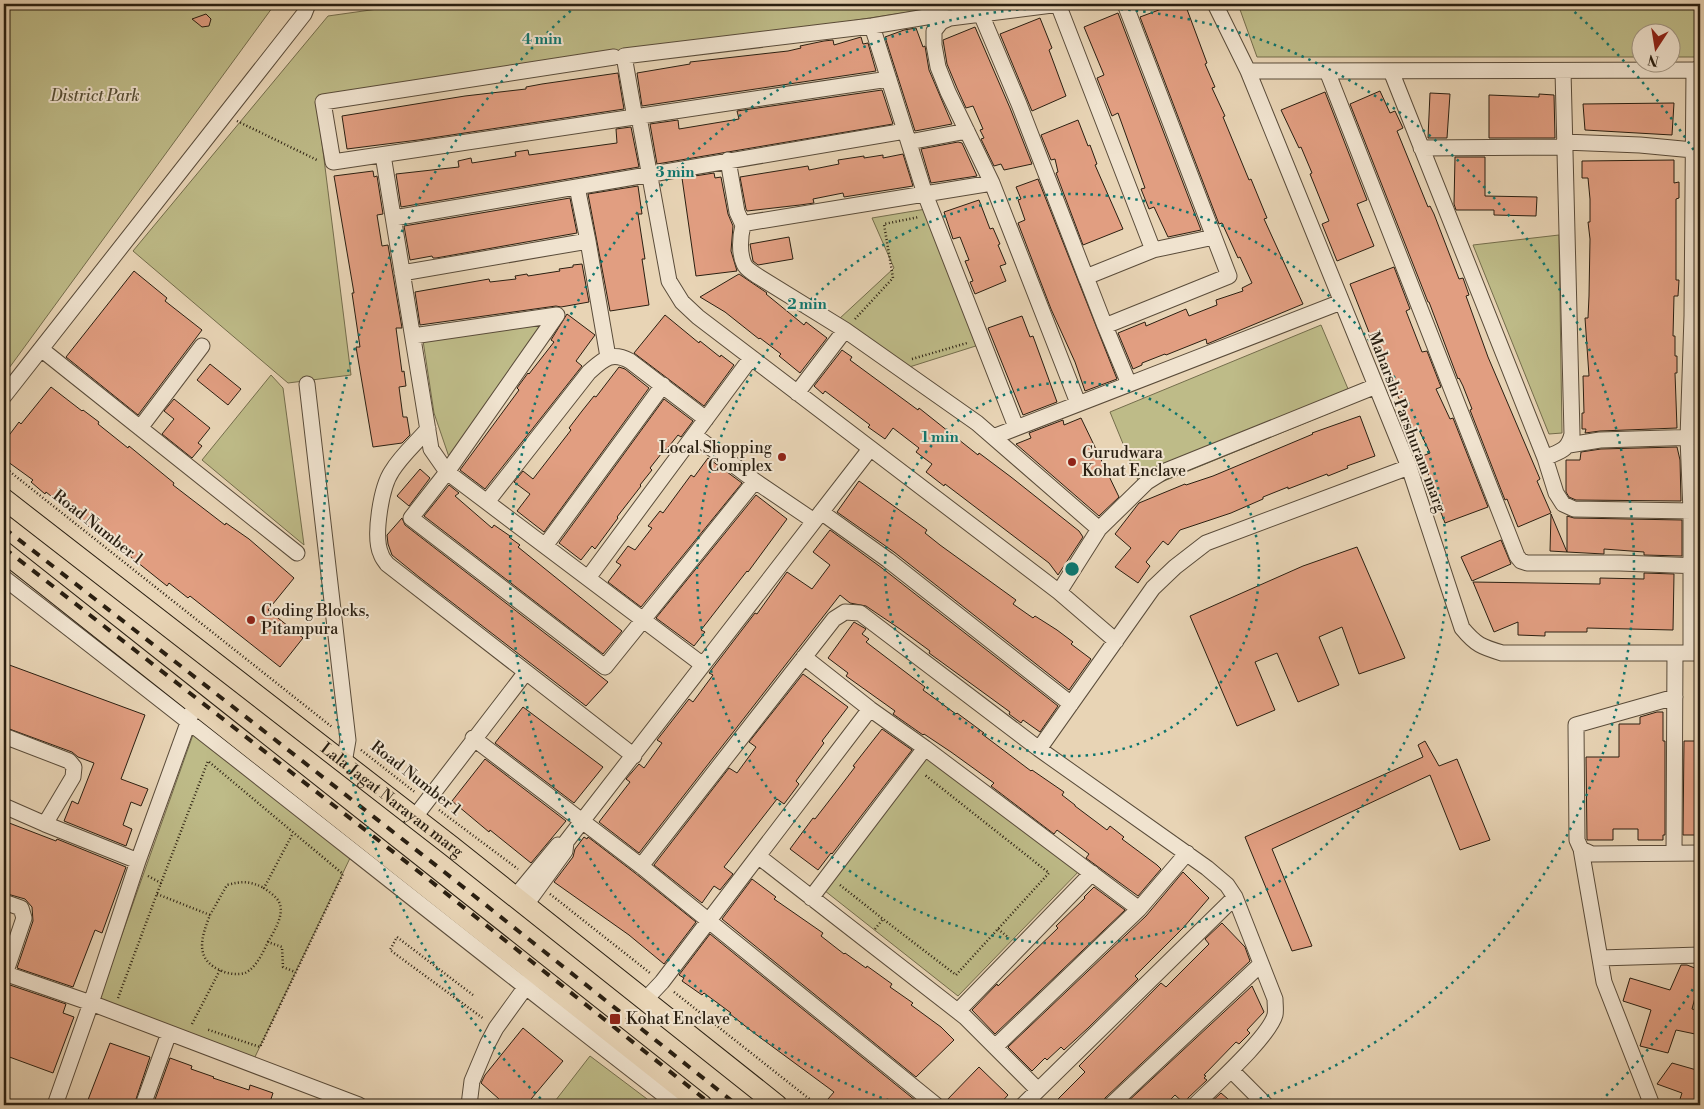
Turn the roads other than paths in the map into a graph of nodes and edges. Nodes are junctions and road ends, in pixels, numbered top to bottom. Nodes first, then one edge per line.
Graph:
1 (308, 4) edge
2 (1059, 4) edge
3 (1125, 4) edge
4 (1215, 4) edge
5 (981, 14) junction
6 (952, 18) junction
7 (872, 26) junction
8 (614, 57) dead end
9 (1563, 70) junction
10 (1697, 70) edge
11 (1248, 71) junction
12 (1327, 71) junction
13 (1390, 71) junction
14 (889, 79) junction
15 (637, 117) junction
16 (1697, 128) edge
17 (967, 131) junction
18 (907, 136) junction
19 (1564, 145) junction
20 (1421, 148) junction
21 (1693, 150) junction
22 (383, 155) junction
23 (728, 160) junction
24 (650, 173) junction
25 (992, 183) junction
26 (577, 188) junction
27 (925, 194) junction
28 (1697, 197) edge
29 (394, 218) junction
30 (743, 225) junction
31 (1214, 237) junction
32 (588, 241) junction
33 (1153, 250) junction
34 (1696, 254) edge
35 (402, 273) junction
36 (1087, 280) junction
37 (1341, 302) junction
38 (1696, 316) edge
39 (1105, 326) junction
40 (845, 330) junction
41 (413, 336) junction
42 (202, 346) dead end
43 (41, 349) junction
44 (608, 357) junction
45 (751, 358) junction
46 (1695, 377) edge
47 (307, 384) dead end
48 (1129, 384) junction
49 (663, 385) junction
50 (1376, 386) junction
51 (797, 393) junction
52 (4, 396) edge
53 (1078, 404) junction
54 (706, 419) junction
55 (1016, 427) junction
56 (140, 428) junction
57 (428, 429) junction
58 (694, 435) junction
59 (992, 436) junction
60 (1694, 437) edge
61 (1569, 445) junction
62 (870, 449) junction
63 (1545, 458) junction
64 (1409, 467) junction
65 (447, 472) junction
66 (755, 481) junction
67 (4, 500) edge
68 (487, 502) junction
69 (1691, 510) junction
70 (817, 516) junction
71 (1099, 529) junction
72 (545, 546) junction
73 (4, 552) edge
74 (297, 553) dead end
75 (1696, 566) edge
76 (4, 578) edge
77 (588, 578) junction
78 (1059, 592) junction
79 (644, 620) junction
80 (1116, 641) junction
81 (1675, 653) junction
82 (1696, 653) edge
83 (804, 657) junction
84 (703, 664) junction
85 (526, 672) junction
86 (1674, 697) junction
87 (1071, 704) junction
88 (870, 709) junction
89 (192, 712) junction
90 (4, 736) edge
91 (474, 738) junction
92 (925, 748) junction
93 (1039, 749) junction
94 (634, 756) junction
95 (344, 764) junction
96 (4, 806) edge
97 (414, 818) junction
98 (581, 822) junction
99 (45, 824) junction
100 (1581, 849) junction
101 (1674, 853) junction
102 (1700, 853) edge
103 (1187, 854) junction
104 (758, 856) junction
105 (136, 866) junction
106 (641, 866) junction
107 (1092, 873) junction
108 (1235, 897) junction
109 (811, 898) junction
110 (520, 901) junction
111 (4, 902) edge
112 (1139, 909) junction
113 (708, 921) junction
114 (1700, 955) edge
115 (1600, 958) junction
116 (1261, 964) junction
117 (4, 973) edge
118 (530, 980) junction
119 (645, 1000) junction
120 (91, 1003) junction
121 (958, 1011) junction
122 (169, 1033) junction
123 (995, 1047) junction
124 (1231, 1070) junction
125 (1038, 1090) junction
126 (55, 1105) edge
127 (145, 1105) edge
128 (359, 1105) edge
129 (469, 1105) edge
130 (677, 1105) edge
131 (702, 1105) edge
132 (777, 1105) edge
133 (936, 1105) edge
134 (1023, 1105) edge
135 (1111, 1105) edge
136 (1195, 1105) edge
137 (1266, 1105) edge
138 (1652, 1105) edge

1 - 43 street
2 - 5 street
2 - 33 street
3 - 31 street
4 - 11 street, Maharshi Parshuram marg
5 - 6 street
5 - 36 street
6 - 7 street
6 - 17 street
7 - 14 street
7 - 15 street
8 - 22 street
9 - 10 street
9 - 13 street
9 - 19 street
10 - 16 street
11 - 12 street
11 - 37 street, Maharshi Parshuram marg
12 - 13 street
12 - 75 street
13 - 20 street
14 - 15 street
14 - 18 street
15 - 22 street
15 - 24 street
16 - 21 street
17 - 18 street
17 - 25 street
18 - 23 street
18 - 27 street
19 - 20 street
19 - 21 street
19 - 61 street
20 - 63 street
21 - 28 street
22 - 29 street
23 - 24 street
23 - 30 street
24 - 26 street
24 - 45 street
25 - 27 street
25 - 53 street
26 - 29 street
26 - 32 street
27 - 30 street
27 - 55 street
28 - 34 street
29 - 35 street
30 - 40 street
31 - 33 street
31 - 39 street
32 - 35 street
32 - 44 street
33 - 36 street
34 - 38 street
35 - 41 street
36 - 39 street
37 - 48 street
37 - 50 street, Maharshi Parshuram marg
38 - 46 street
39 - 48 street
40 - 51 street
40 - 59 street
41 - 57 street
41 - 65 street
42 - 56 street
43 - 52 street
43 - 56 street
44 - 49 street
44 - 68 street
45 - 51 street
45 - 54 street
46 - 60 street
47 - 95 street
48 - 53 street
49 - 54 street
49 - 72 street
50 - 64 street, Maharshi Parshuram marg
50 - 71 street
51 - 62 street
53 - 55 street
54 - 58 street
55 - 59 street
56 - 74 street
57 - 65 street
57 - 85 street
58 - 66 street
58 - 77 street
59 - 71 street
60 - 61 street
60 - 69 street
61 - 63 street
62 - 70 street
62 - 78 street
63 - 69 street
64 - 80 street
64 - 81 street, Maharshi Parshuram marg
65 - 68 street
65 - 79 street
66 - 70 street
66 - 79 street
67 - 95 main road, Lala Jagat Narayan marg
68 - 72 street
69 - 75 street
70 - 84 street
70 - 87 street
71 - 78 street
72 - 77 street
73 - 89 main road
75 - 82 street
76 - 89 street
77 - 79 street
78 - 80 street
79 - 84 street
80 - 87 street
81 - 82 street, Maharshi Parshuram marg
81 - 86 street
83 - 88 street
83 - 93 street
83 - 106 street
84 - 94 street
85 - 91 street
85 - 94 street
86 - 100 street
86 - 101 street
87 - 93 street
88 - 92 street
88 - 104 street
89 - 105 street
89 - 118 main road
90 - 99 street
91 - 97 street
91 - 98 street
92 - 107 street
92 - 109 street
93 - 103 street
94 - 98 street
95 - 97 main road, Lala Jagat Narayan marg
96 - 99 street
97 - 110 main road, Lala Jagat Narayan marg
98 - 106 street
98 - 110 street
99 - 105 street
100 - 101 street
100 - 115 street
101 - 102 street
103 - 108 street
103 - 112 street
104 - 109 street
104 - 113 street
105 - 120 street
106 - 113 street
107 - 112 street
107 - 121 street
108 - 116 street
108 - 125 street
109 - 121 street
110 - 119 main road, Lala Jagat Narayan marg
111 - 117 street
112 - 123 street
113 - 119 street
113 - 133 street
114 - 115 street
115 - 138 street
116 - 124 street
116 - 135 street
117 - 120 street
118 - 129 street
118 - 130 street
118 - 131 main road
119 - 132 main road, Lala Jagat Narayan marg
120 - 122 street
120 - 126 street
121 - 123 street
122 - 127 street
122 - 128 street
123 - 125 street
124 - 136 street
124 - 137 street
125 - 134 street

